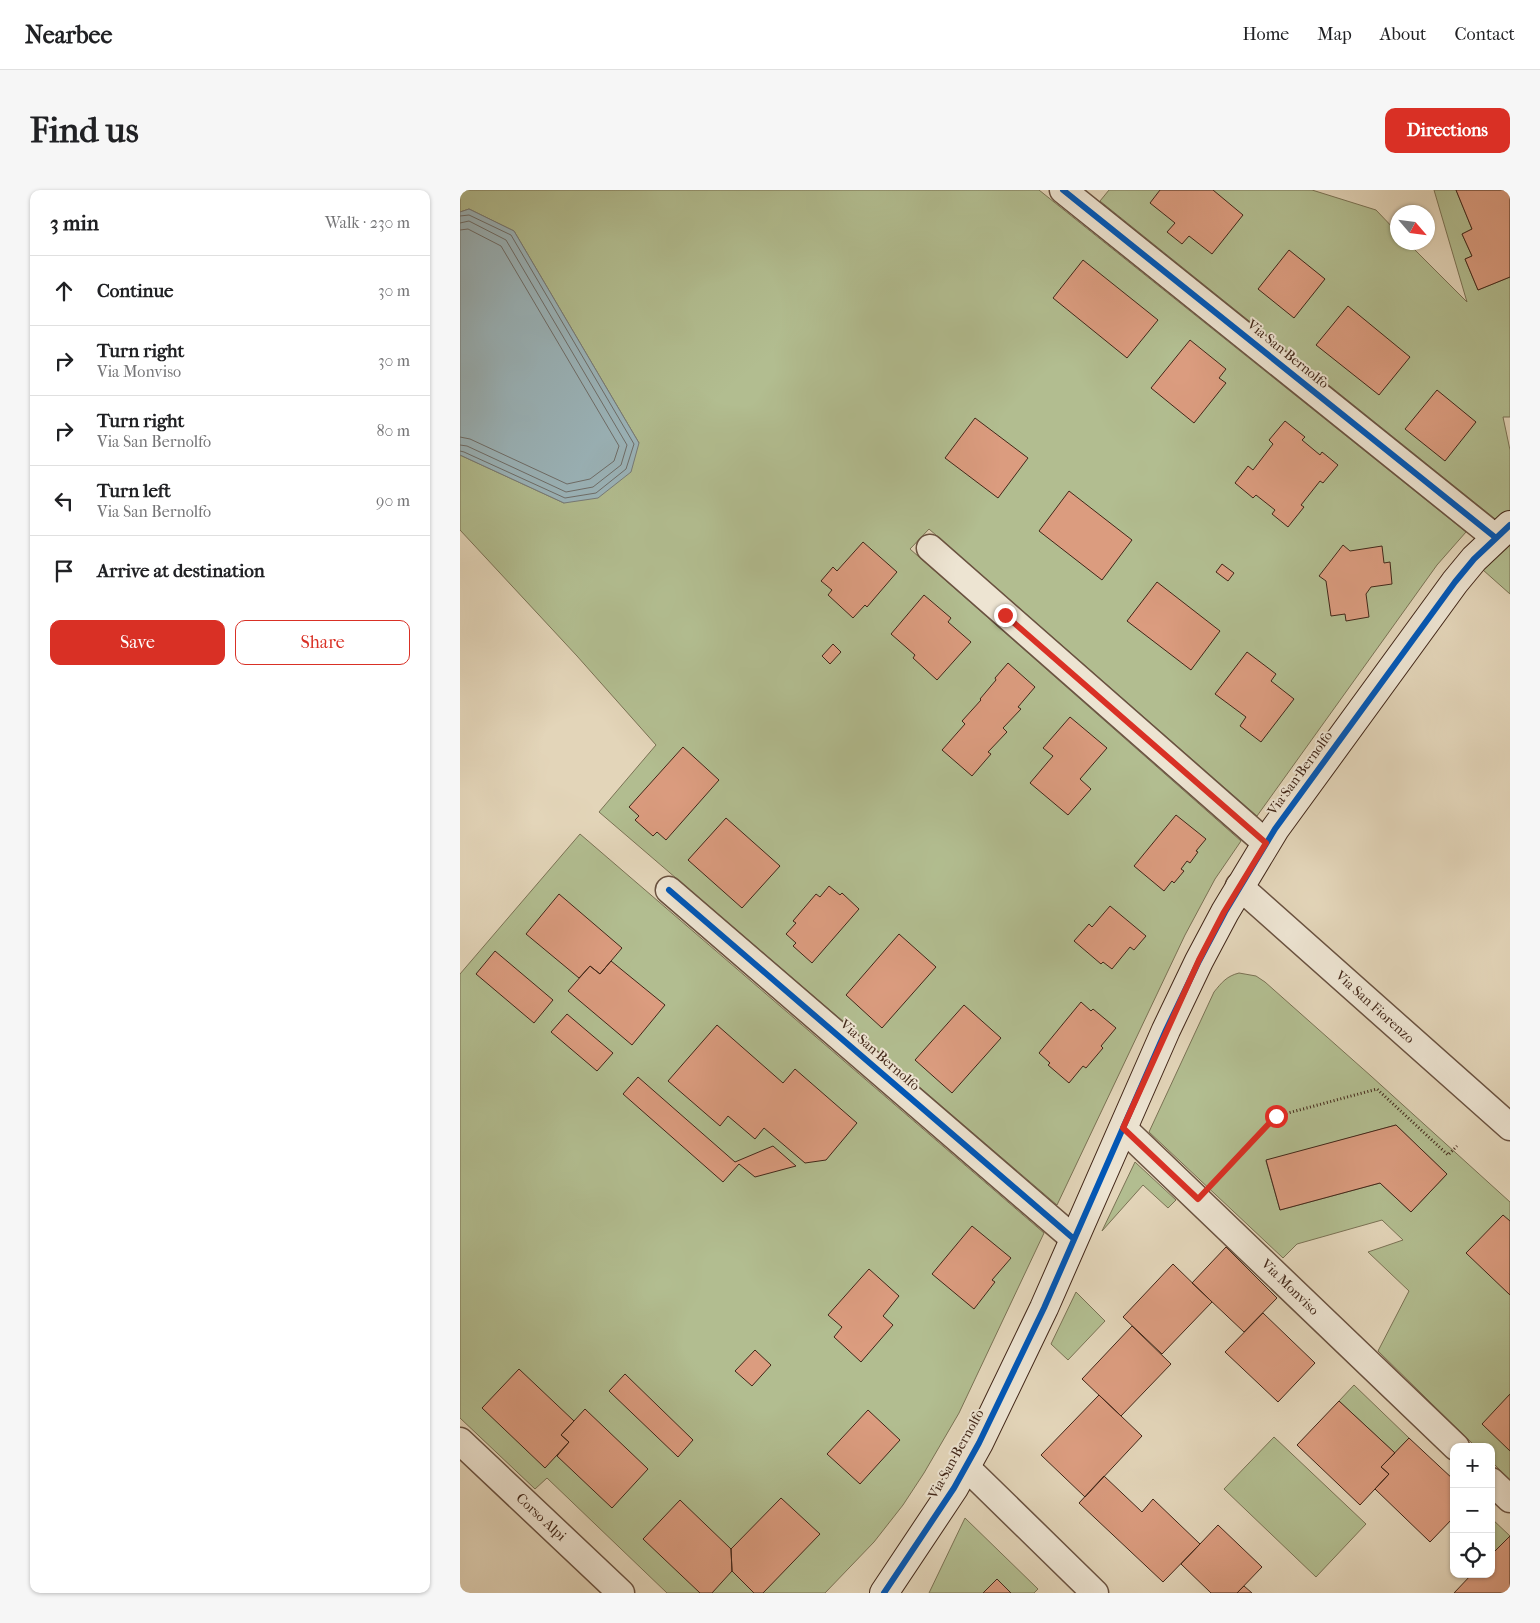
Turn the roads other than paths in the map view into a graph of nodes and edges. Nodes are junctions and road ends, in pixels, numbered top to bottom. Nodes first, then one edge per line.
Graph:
1 (1063, 190) edge
2 (1503, 532) edge
3 (930, 548) dead end
4 (1266, 843) junction
5 (1239, 886) junction
6 (669, 890) dead end
7 (1123, 1128) junction
8 (1510, 1128) edge
9 (1074, 1239) junction
10 (460, 1441) edge
11 (1452, 1443) edge
12 (966, 1467) junction
13 (1495, 1484) edge
14 (1510, 1499) edge
15 (621, 1593) edge
16 (884, 1593) edge
17 (1096, 1593) edge

1 - 2 street, Via San Bernolfo
2 - 4 street, Via San Bernolfo
3 - 4 street
4 - 5 street, Via San Bernolfo
5 - 7 street, Via San Bernolfo
5 - 8 street, Via San Fiorenzo
6 - 9 street, Via San Bernolfo
7 - 9 street, Via San Bernolfo
7 - 11 street, Via Monviso
9 - 12 street, Via San Bernolfo
10 - 15 street, Corso Alpi
12 - 16 street, Via San Bernolfo
12 - 17 street, Via San Bernolfo
13 - 14 street

